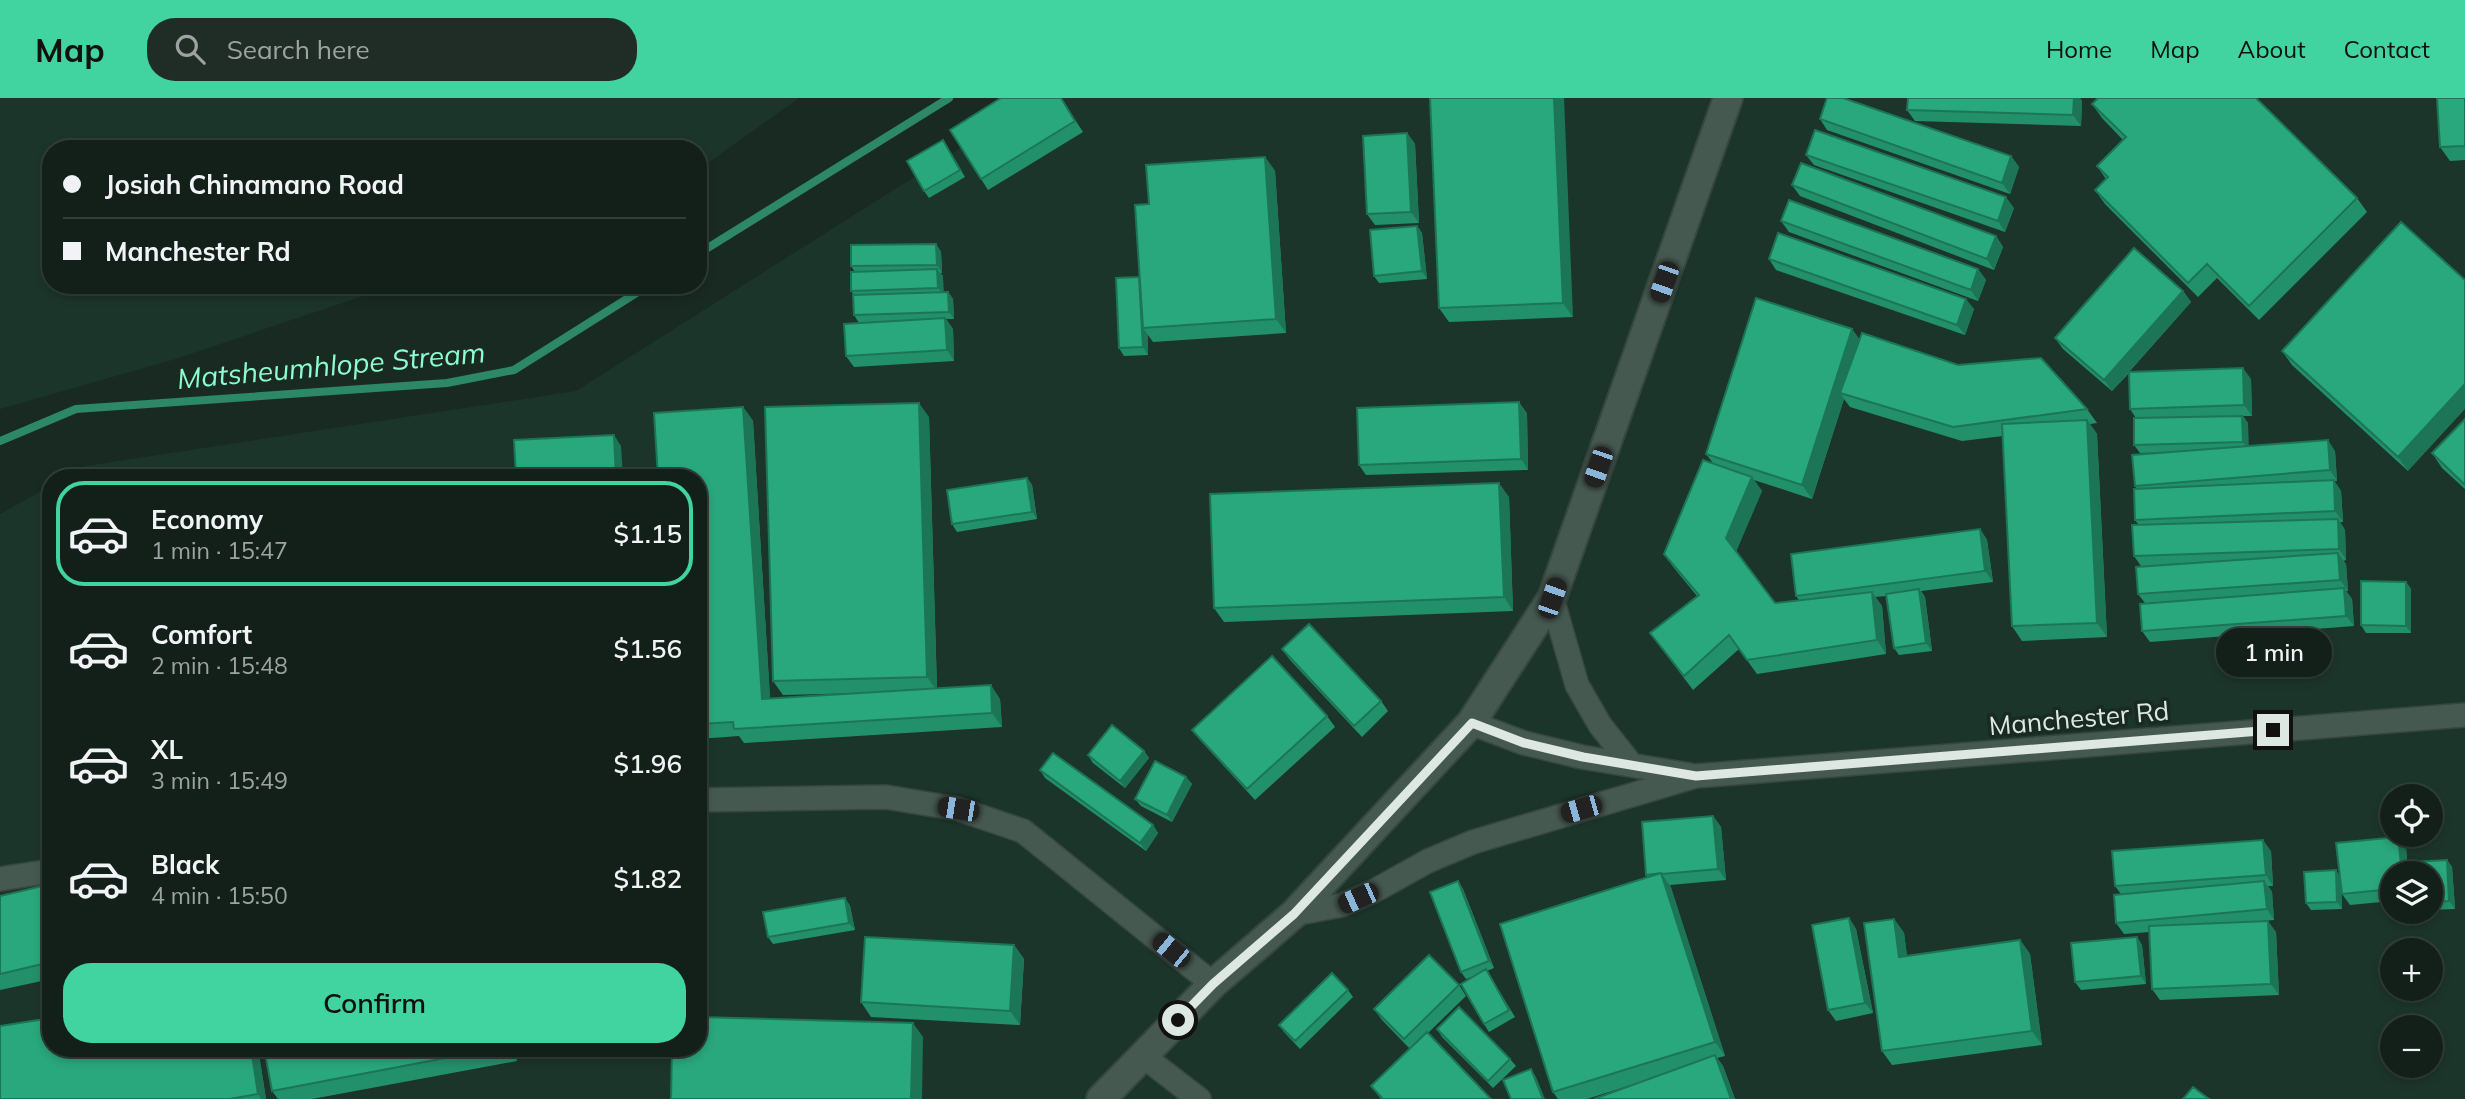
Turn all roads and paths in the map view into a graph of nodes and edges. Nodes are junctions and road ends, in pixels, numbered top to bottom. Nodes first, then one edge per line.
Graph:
1 (1728, 98) edge
2 (1552, 598) junction
3 (2465, 715) edge
4 (1472, 723) junction
5 (1630, 763) junction
6 (1696, 776) junction
7 (707, 800) edge
8 (42, 872) edge
9 (0, 879) edge
10 (1294, 914) junction
11 (1213, 984) junction
12 (1143, 1056) junction
13 (1101, 1099) edge
14 (1199, 1099) edge

1 - 2 street
2 - 4 street
2 - 5 street
3 - 6 street, Manchester Rd
4 - 5 street
4 - 10 street
5 - 6 street
6 - 10 street
7 - 11 street
8 - 9 street
10 - 11 street
11 - 12 street
12 - 13 street
12 - 14 street

